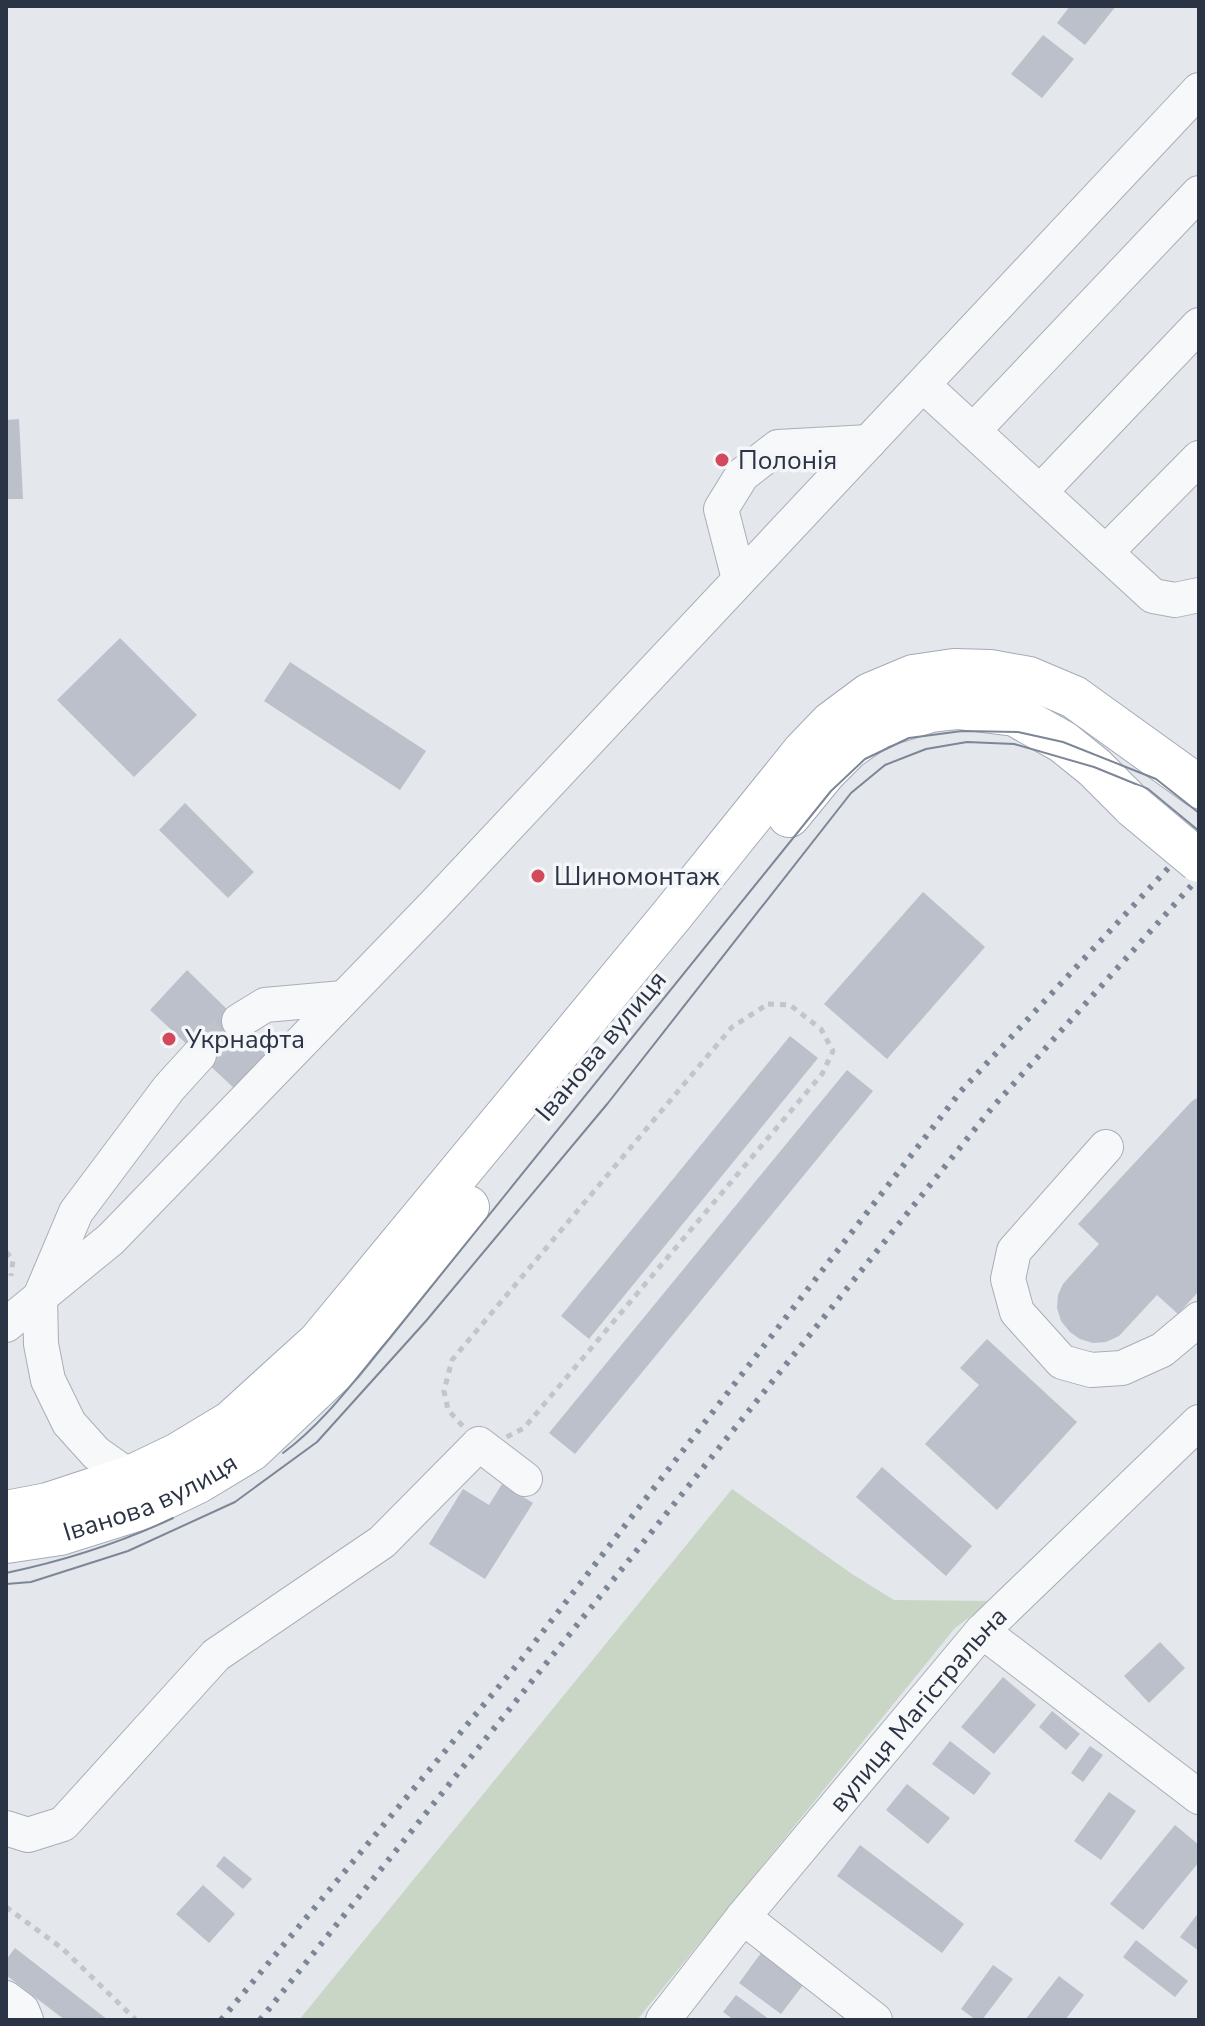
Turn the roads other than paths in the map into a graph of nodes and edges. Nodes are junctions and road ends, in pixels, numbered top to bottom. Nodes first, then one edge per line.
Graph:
1 (1199, 90) edge
2 (1199, 193) edge
3 (1199, 325) edge
4 (923, 385) junction
5 (973, 431) junction
6 (869, 442) junction
7 (1199, 458) edge
8 (1040, 492) junction
9 (1106, 552) junction
10 (739, 579) junction
11 (1199, 595) edge
12 (1184, 776) edge
13 (1199, 861) edge
14 (343, 998) junction
15 (239, 1021) tunnel mouth
16 (199, 1055) tunnel mouth
17 (1106, 1147) dead end
18 (25, 1293) junction
19 (1199, 1319) edge
20 (6, 1325) edge
21 (1199, 1422) edge
22 (130, 1477) junction
23 (525, 1479) dead end
24 (6, 1512) edge
25 (6, 1542) edge
26 (982, 1631) junction
27 (1199, 1797) edge
28 (6, 1828) edge
29 (743, 1917) junction
30 (6, 1998) edge
31 (26, 2020) edge
32 (663, 2020) edge
33 (875, 2020) edge

1 - 4 street
2 - 5 street
3 - 8 street
4 - 5 street
4 - 6 street
5 - 8 street
6 - 10 street
6 - 10 street
7 - 9 street
8 - 9 street
9 - 11 street
10 - 14 street
12 - 22 main road, Іванова вулиця
13 - 25 main road, Іванова вулиця, bridge
14 - 15 street
14 - 18 street
16 - 18 street
17 - 19 street
18 - 20 street
18 - 22 street
21 - 26 street, вулиця Магістральна
22 - 24 main road, Іванова вулиця
23 - 28 street
26 - 27 street
26 - 29 street, вулиця Магістральна
29 - 32 street, вулиця Магістральна
29 - 33 street
30 - 31 street

